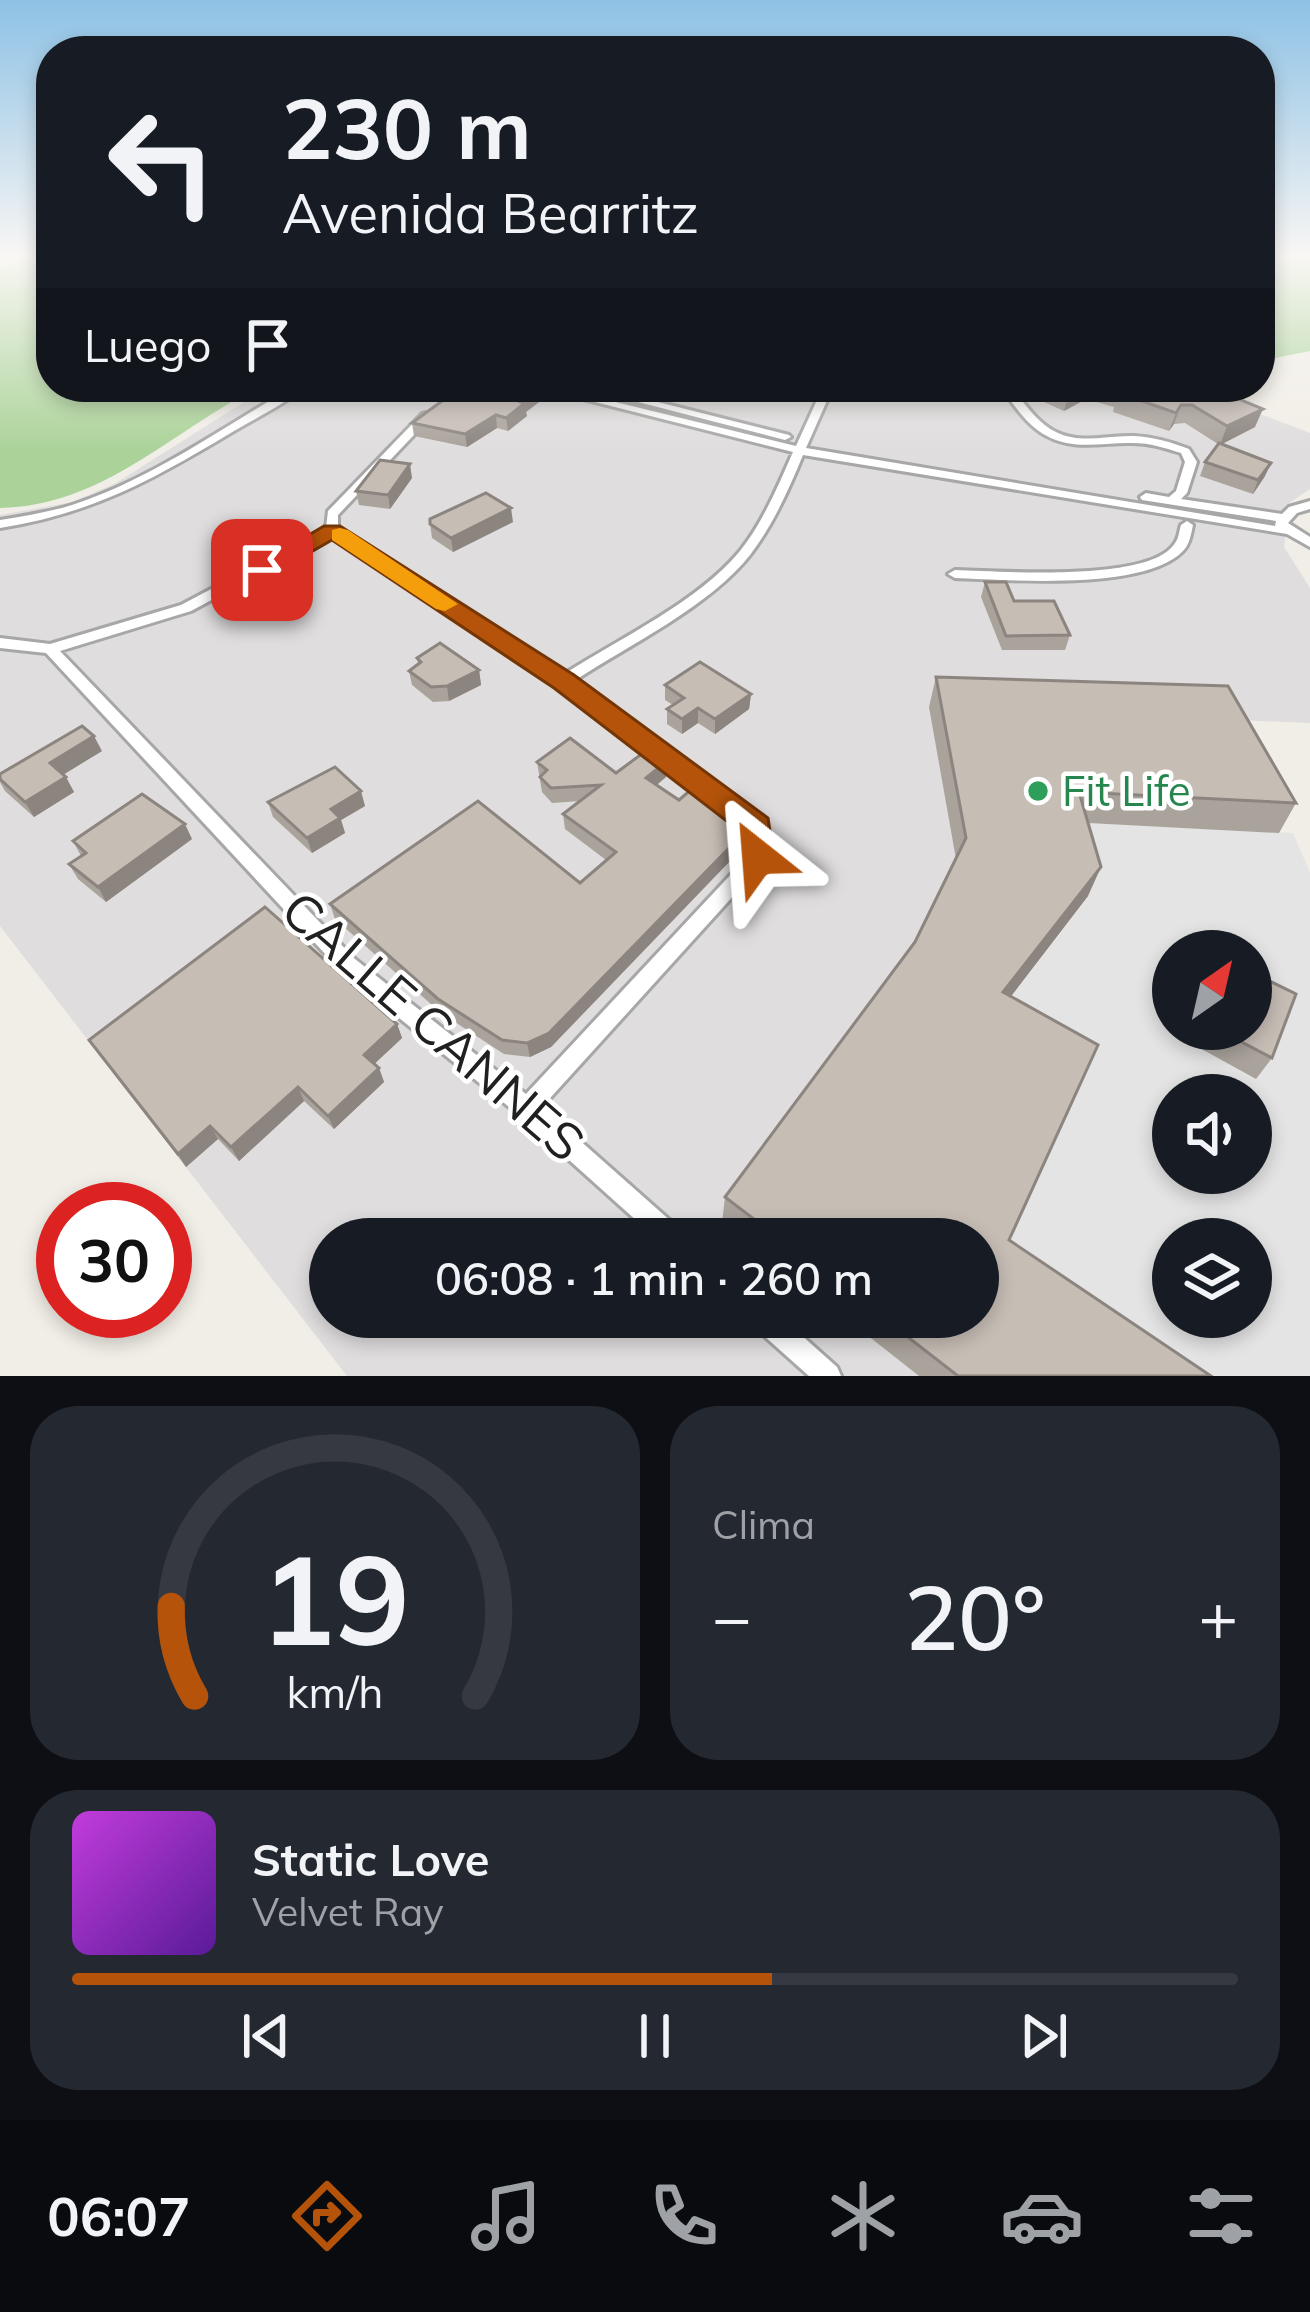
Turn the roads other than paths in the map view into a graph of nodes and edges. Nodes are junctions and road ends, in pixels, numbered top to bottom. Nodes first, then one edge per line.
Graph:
1 (275, 402) edge
2 (447, 402) edge
3 (606, 402) edge
4 (640, 402) edge
5 (822, 402) edge
6 (1018, 402) edge
7 (803, 447) junction
8 (1174, 502) junction
9 (1310, 505) edge
10 (1194, 516) junction
11 (0, 524) edge
12 (1284, 525) junction
13 (332, 530) junction
14 (1310, 543) edge
15 (955, 574) dead end
16 (0, 643) edge
17 (50, 649) junction
18 (564, 681) junction
19 (527, 1108) junction
20 (650, 1218) edge
21 (785, 1338) edge
22 (828, 1376) edge

1 - 11 street
2 - 13 street
3 - 7 street
4 - 7 street
5 - 7 street
6 - 8 street
7 - 8 street
7 - 18 street
8 - 10 street
8 - 10 street
9 - 12 street
10 - 12 street
10 - 15 street
12 - 14 street
13 - 17 street
13 - 18 street
16 - 17 street
17 - 19 street, CALLE CANNES
18 - 19 street
19 - 20 street, CALLE CANNES
21 - 22 street

